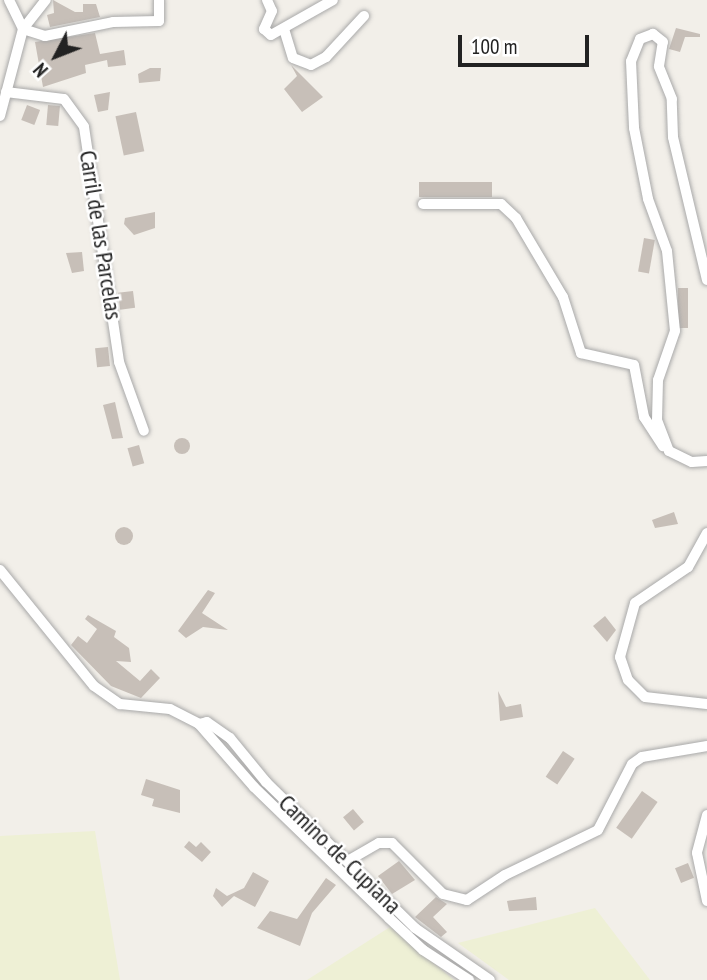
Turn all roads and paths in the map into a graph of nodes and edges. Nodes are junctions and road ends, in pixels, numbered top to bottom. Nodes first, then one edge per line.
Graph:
1 (9, 0) edge
2 (46, 0) edge
3 (159, 0) edge
4 (268, 0) edge
5 (333, 0) edge
6 (0, 11) edge
7 (12, 11) junction
8 (364, 16) dead end
9 (23, 29) junction
10 (284, 29) junction
11 (5, 72) edge
12 (6, 92) junction
13 (0, 116) edge
14 (424, 204) dead end
15 (707, 280) edge
16 (145, 431) dead end
17 (669, 451) junction
18 (707, 461) edge
19 (707, 533) edge
20 (0, 570) edge
21 (707, 704) edge
22 (199, 724) junction
23 (707, 746) edge
24 (707, 815) edge
25 (351, 859) junction
26 (707, 901) edge
27 (469, 980) edge
28 (490, 980) edge

1 - 7 street
2 - 9 street
3 - 9 street
4 - 10 street
5 - 10 street
6 - 7 street
7 - 9 street
8 - 10 street
9 - 11 street
11 - 12 street
12 - 13 street
12 - 16 street, Carril de las Parcelas
14 - 17 street
15 - 17 street
17 - 18 street
19 - 21 street
20 - 22 street, Camino de Cupiana
22 - 25 street, Camino de Cupiana
22 - 27 street, Camino de Cupiana
23 - 25 street
24 - 26 street
25 - 28 street, Camino de Cupiana

